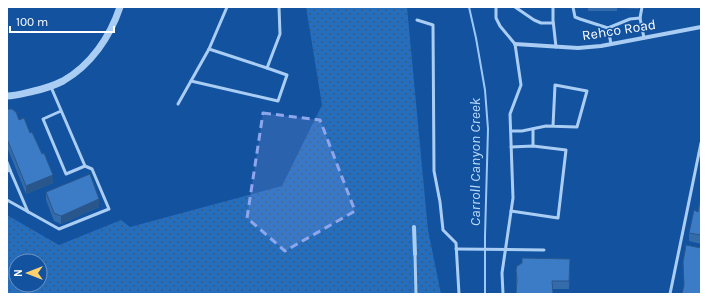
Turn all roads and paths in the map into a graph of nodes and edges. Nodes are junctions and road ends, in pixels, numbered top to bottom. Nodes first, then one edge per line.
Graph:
1 (120, 7) edge
2 (227, 7) edge
3 (279, 7) edge
4 (496, 7) edge
5 (515, 7) edge
6 (553, 7) edge
7 (573, 7) edge
8 (642, 7) edge
9 (640, 18) junction
10 (417, 20) dead end
11 (553, 23) junction
12 (701, 27) edge
13 (608, 28) junction
14 (644, 38) junction
15 (515, 44) junction
16 (611, 44) junction
17 (556, 47) junction
18 (209, 49) junction
19 (267, 68) junction
20 (191, 81) junction
21 (50, 86) junction
22 (7, 96) edge
23 (178, 104) dead end
24 (61, 111) junction
25 (553, 126) junction
26 (533, 128) junction
27 (511, 131) junction
28 (701, 143) edge
29 (533, 146) junction
30 (511, 147) junction
31 (7, 162) edge
32 (85, 166) junction
33 (9, 171) edge
34 (7, 200) edge
35 (511, 211) junction
36 (28, 212) junction
37 (414, 227) dead end
38 (456, 249) junction
39 (506, 250) junction
40 (544, 250) dead end
41 (415, 254) joint
42 (416, 294) edge
43 (459, 294) edge
44 (503, 294) edge
45 (670, 294) edge

1 - 21 street
2 - 18 lane
3 - 19 lane
4 - 15 lane
5 - 11 lane
6 - 11 lane
7 - 13 lane
8 - 9 lane
9 - 13 lane
9 - 14 lane
10 - 38 lane
11 - 17 lane
12 - 14 street, Rehco Road
13 - 16 lane
14 - 16 street, Rehco Road
15 - 17 street, Rehco Road
15 - 27 lane
16 - 17 street, Rehco Road
18 - 19 lane
18 - 20 lane
19 - 20 lane
20 - 23 lane
21 - 22 street
21 - 24 lane
24 - 32 lane
24 - 32 lane
25 - 25 lane
25 - 26 lane
26 - 27 lane
26 - 29 lane
27 - 30 lane
28 - 45 lane
29 - 30 lane
29 - 35 lane
30 - 35 lane
31 - 33 lane
32 - 36 lane
33 - 36 lane
34 - 36 lane
35 - 39 lane
37 - 41 street
38 - 39 lane
38 - 43 lane
39 - 40 lane
39 - 44 lane
41 - 42 lane

